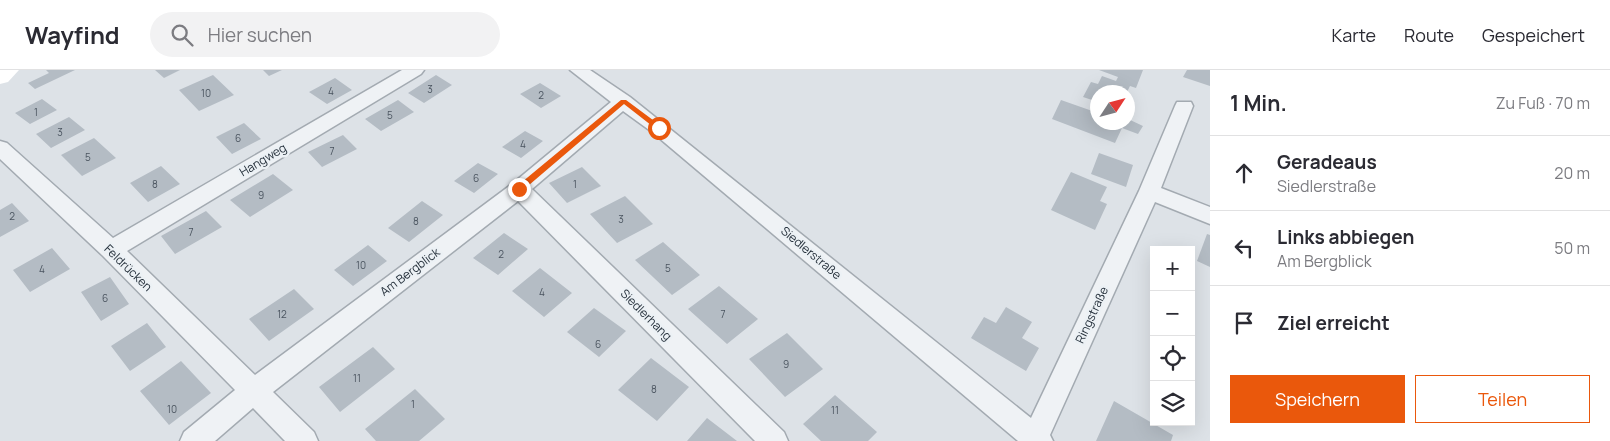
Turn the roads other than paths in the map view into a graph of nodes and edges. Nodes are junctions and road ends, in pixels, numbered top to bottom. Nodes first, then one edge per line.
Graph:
1 (8, 70) edge
2 (415, 70) edge
3 (579, 70) edge
4 (0, 76) edge
5 (624, 101) junction
6 (1184, 106) dead end
7 (0, 148) edge
8 (519, 189) junction
9 (1149, 191) junction
10 (1210, 216) edge
11 (111, 250) junction
12 (253, 392) junction
13 (1036, 440) edge
14 (194, 441) edge
15 (304, 441) edge
16 (774, 441) edge

1 - 4 street
2 - 11 street, Hangweg
3 - 5 street, Siedlerstraße
5 - 8 street, Am Bergblick
5 - 13 street, Siedlerstraße
6 - 9 street, Ringstraße
7 - 11 street, Feldrücken
8 - 12 street, Am Bergblick
8 - 16 street, Siedlerhang
9 - 10 street
9 - 13 street, Ringstraße
11 - 12 street, Feldrücken
12 - 14 street, Am Bergblick
12 - 15 street, Feldrücken

